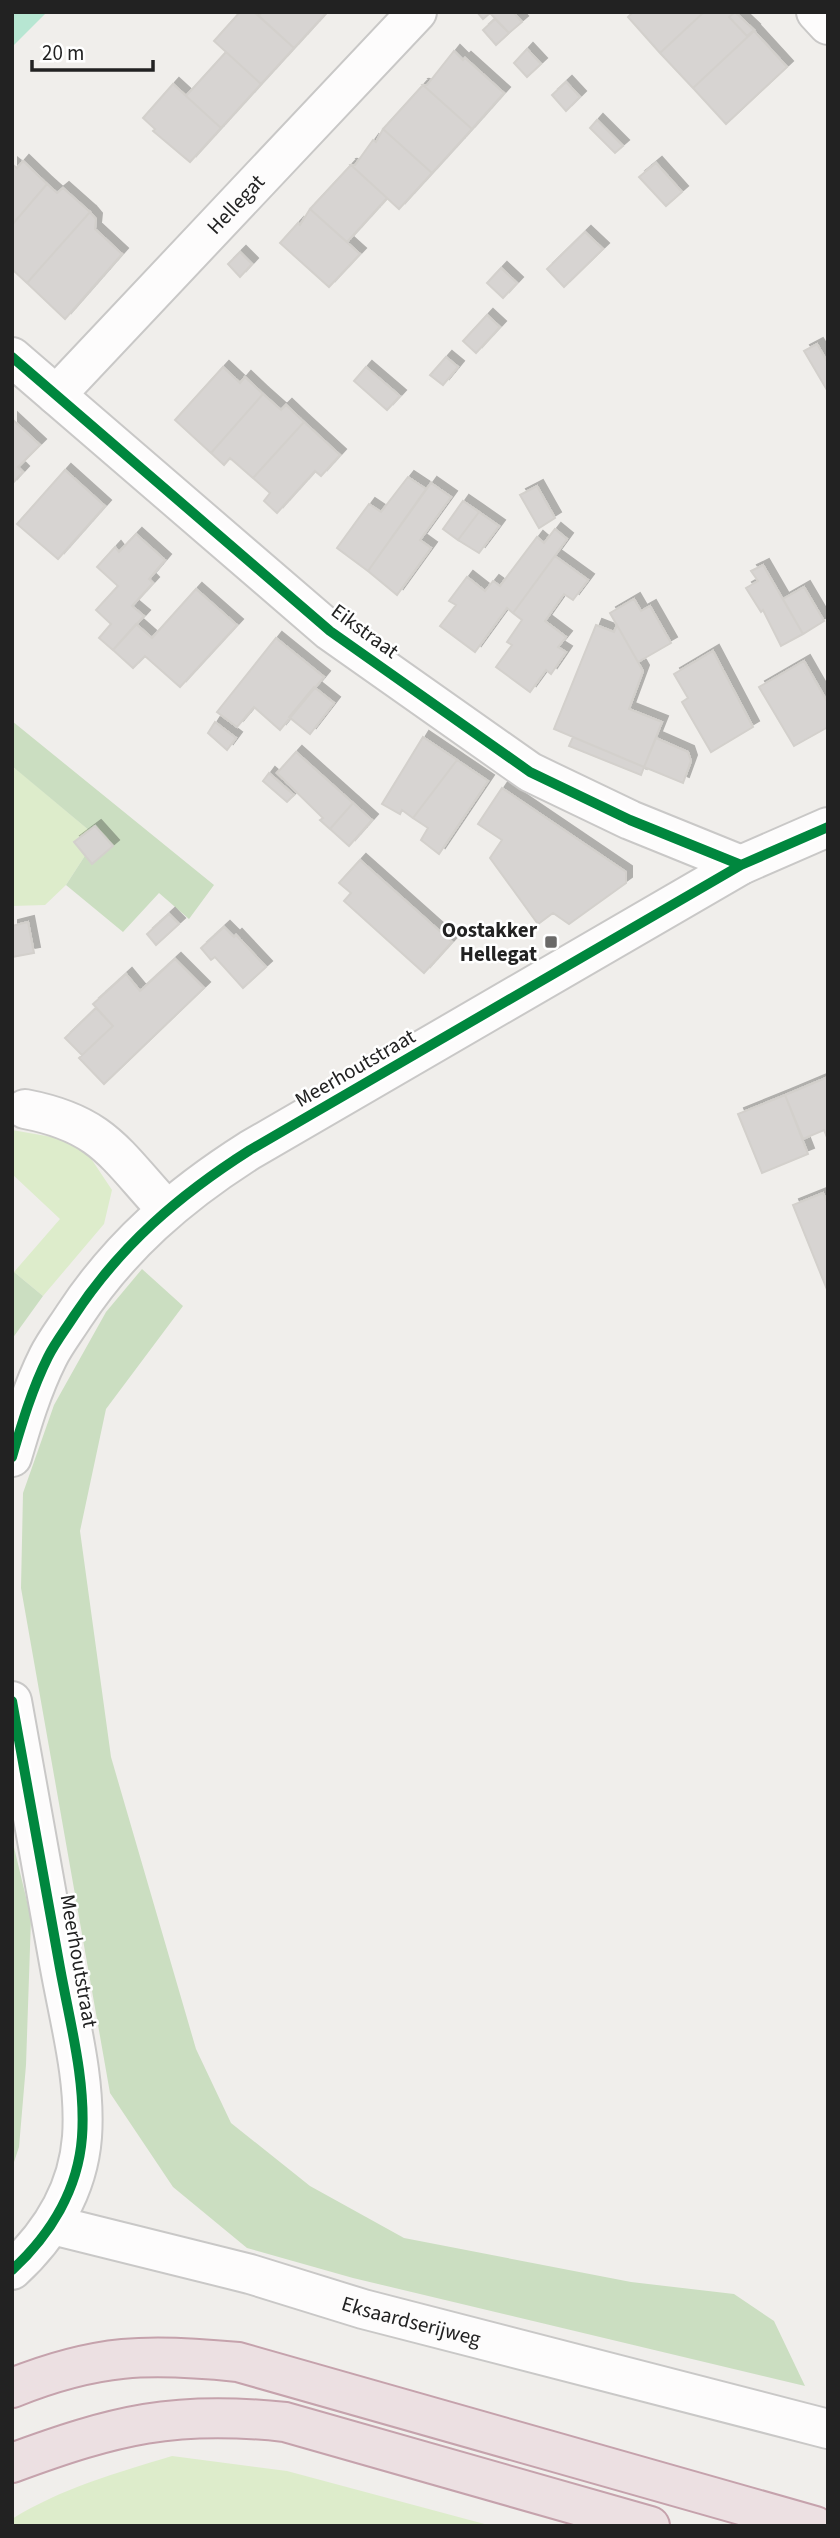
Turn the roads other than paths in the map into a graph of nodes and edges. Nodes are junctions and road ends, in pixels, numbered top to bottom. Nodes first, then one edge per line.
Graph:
1 (417, 12) edge
2 (816, 12) edge
3 (828, 25) edge
4 (12, 357) edge
5 (56, 395) junction
6 (828, 827) edge
7 (741, 865) junction
8 (25, 1109) dead end
9 (166, 1209) junction
10 (12, 1457) edge
11 (12, 1701) edge
12 (53, 2225) junction
13 (12, 2270) edge
14 (12, 2388) edge
15 (828, 2430) edge
16 (12, 2463) edge
17 (650, 2526) edge
18 (816, 2526) edge

1 - 5 street, Hellegat
2 - 3 street
4 - 5 street, Eikstraat
5 - 7 street, Eikstraat
6 - 7 street, Meerhoutstraat
7 - 9 street, Meerhoutstraat
8 - 9 street
9 - 10 street, Meerhoutstraat
11 - 12 street, Meerhoutstraat
12 - 13 street
12 - 15 street, Eksaardserijweg
14 - 18 highway
16 - 17 highway

